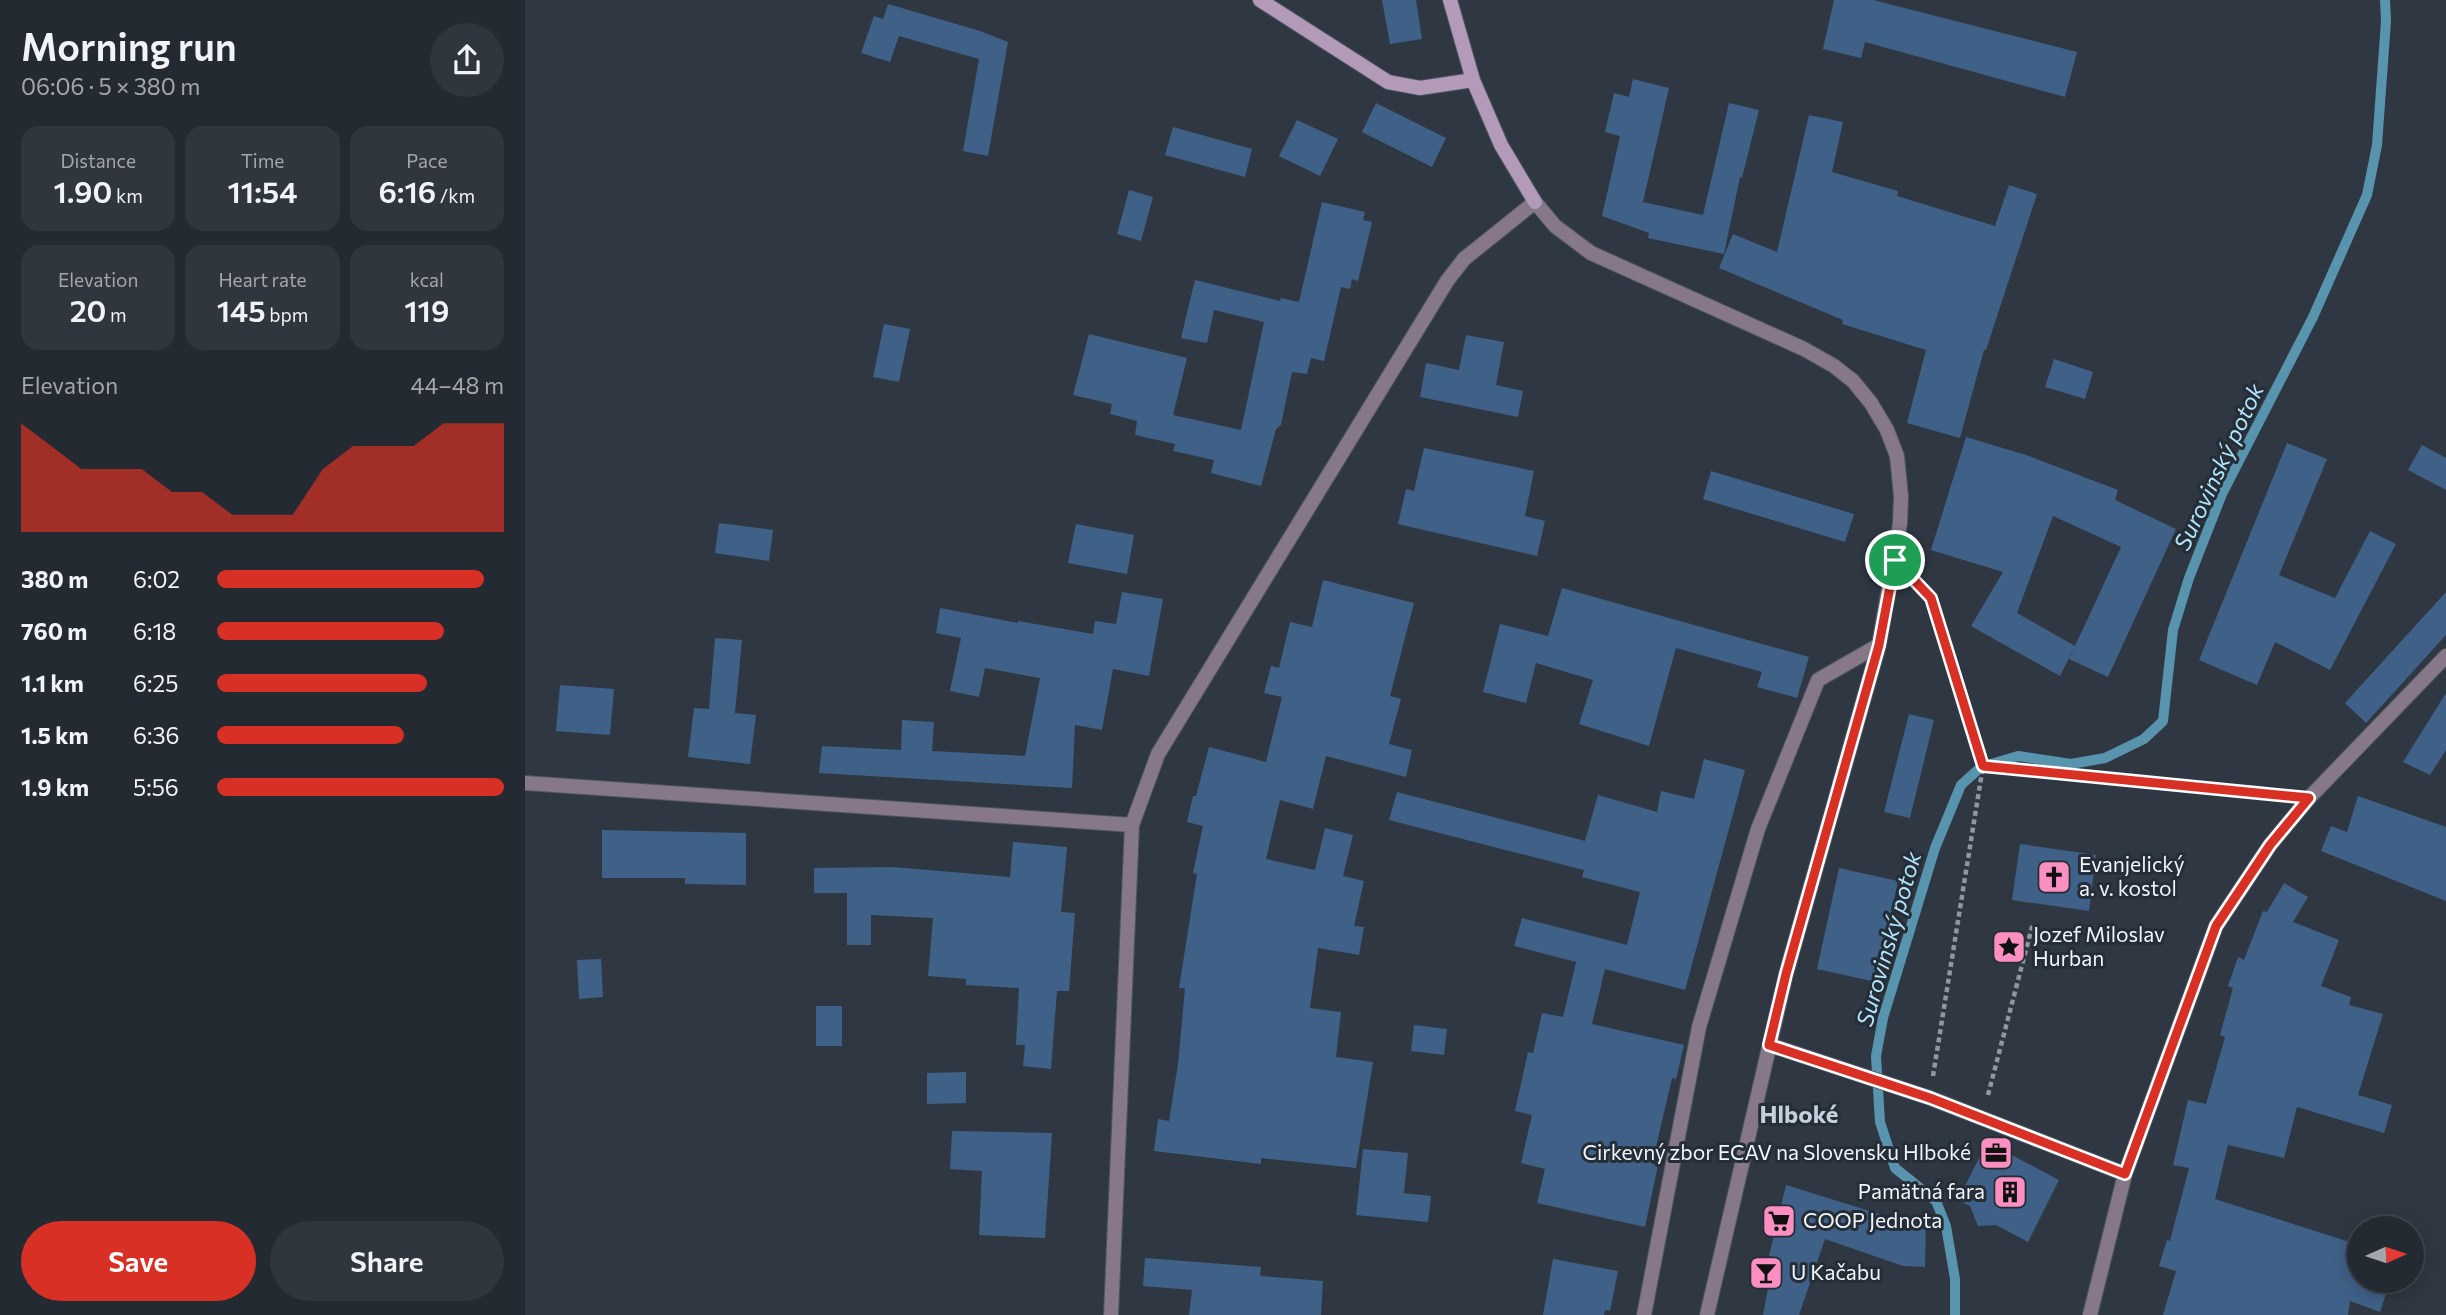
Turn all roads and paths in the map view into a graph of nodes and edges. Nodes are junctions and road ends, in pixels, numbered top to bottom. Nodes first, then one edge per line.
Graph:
1 (1260, 0) edge
2 (1450, 0) edge
3 (1473, 80) junction
4 (1535, 202) junction
5 (1895, 560) junction
6 (1931, 598) joint
7 (1879, 645) junction
8 (2446, 656) edge
9 (1983, 766) junction
10 (525, 783) edge
11 (2309, 798) junction
12 (1132, 825) junction
13 (2033, 923) dead end
14 (1769, 1045) junction
15 (1930, 1098) junction
16 (1982, 1118) junction
17 (2125, 1174) junction
18 (1111, 1315) edge
19 (1644, 1315) edge
20 (1707, 1315) edge
21 (2090, 1315) edge

1 - 3 street
2 - 3 street
3 - 4 street
4 - 5 street
4 - 12 street
5 - 6 lane
5 - 7 street
6 - 9 path
7 - 14 street
7 - 19 street
8 - 11 street
9 - 11 path
9 - 15 path
10 - 12 street
11 - 17 street
12 - 18 street
13 - 16 path
14 - 15 street
14 - 20 street
15 - 16 street
16 - 17 street
17 - 21 street

